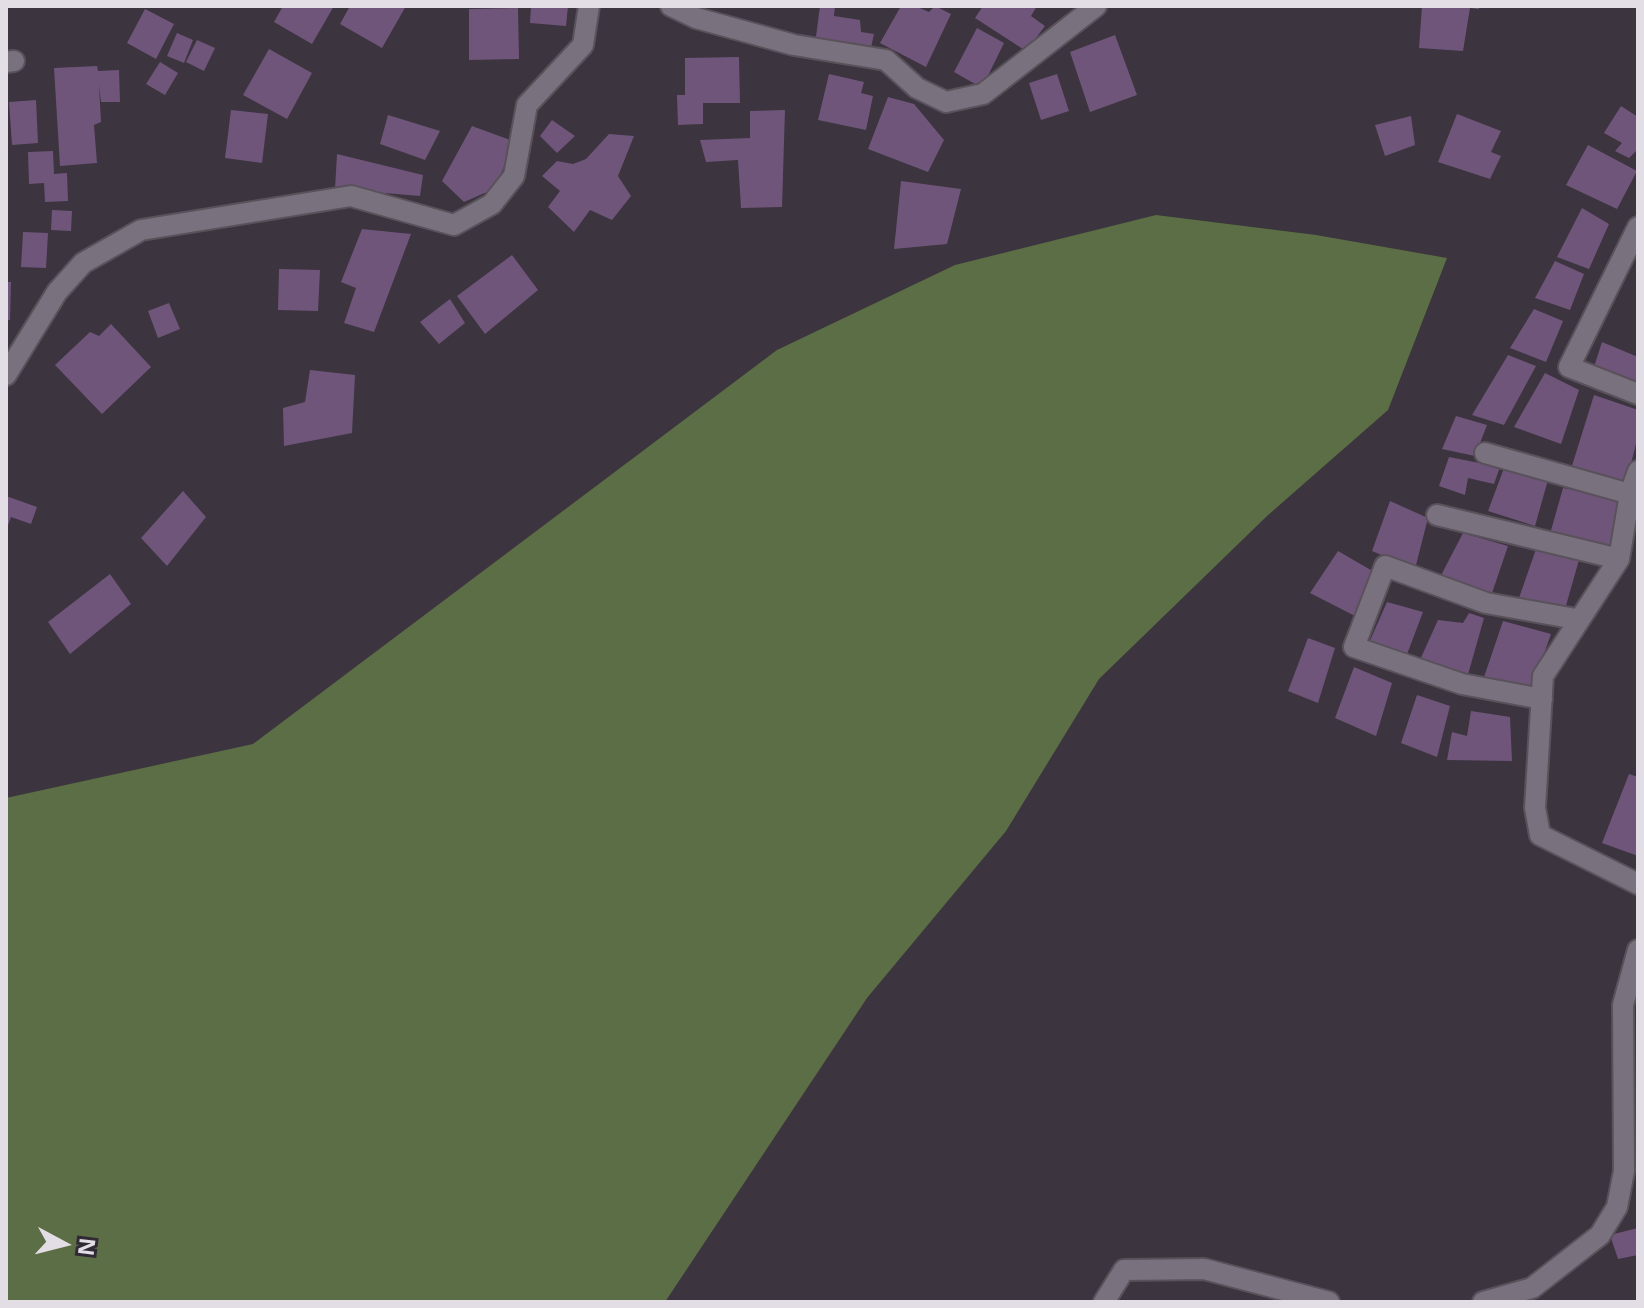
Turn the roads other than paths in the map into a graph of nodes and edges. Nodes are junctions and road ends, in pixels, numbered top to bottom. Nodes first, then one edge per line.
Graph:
1 (589, 6) edge
2 (671, 6) edge
3 (1096, 6) edge
4 (1638, 227) edge
5 (6, 375) edge
6 (1638, 394) edge
7 (1485, 453) dead end
8 (1638, 471) edge
9 (1630, 494) junction
10 (1437, 515) dead end
11 (1619, 559) junction
12 (1576, 619) junction
13 (1542, 699) junction
14 (1638, 884) edge
15 (1638, 950) edge
16 (1104, 1302) edge
17 (1329, 1302) edge
18 (1483, 1302) edge

1 - 5 street
2 - 3 street
4 - 6 street
7 - 9 street
8 - 9 street
9 - 11 street
10 - 11 street
11 - 12 street
12 - 13 street
12 - 13 street
13 - 14 street
15 - 18 street
16 - 17 street

